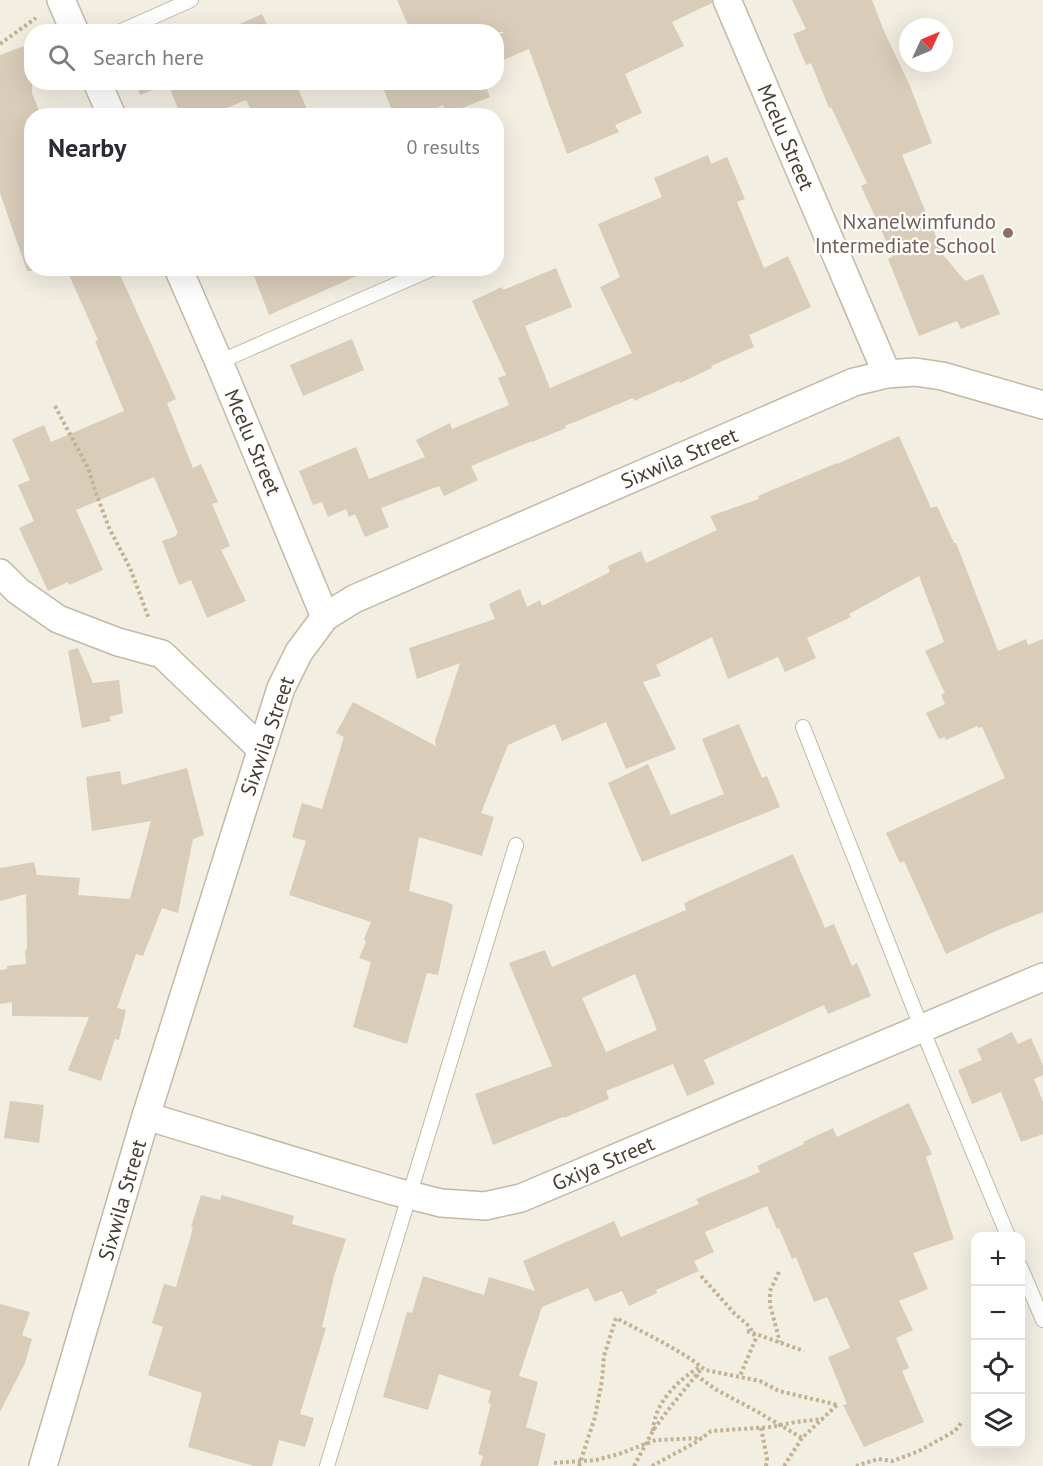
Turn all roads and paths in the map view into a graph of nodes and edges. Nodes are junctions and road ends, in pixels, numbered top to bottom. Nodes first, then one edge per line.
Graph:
1 (191, 0) edge
2 (727, 0) edge
3 (52, 6) edge
4 (27, 24) edge
5 (68, 24) edge
6 (137, 24) edge
7 (24, 26) edge
8 (0, 44) edge
9 (101, 90) edge
10 (108, 108) edge
11 (181, 276) edge
12 (416, 276) edge
13 (219, 362) junction
14 (887, 374) junction
15 (1043, 405) edge
16 (55, 406) dead end
17 (0, 573) edge
18 (325, 617) junction
19 (162, 654) junction
20 (803, 727) dead end
21 (261, 749) junction
22 (516, 845) dead end
23 (1043, 977) edge
24 (922, 1029) junction
25 (146, 1116) junction
26 (409, 1195) junction
27 (1006, 1232) edge
28 (779, 1272) dead end
29 (701, 1276) dead end
30 (1025, 1278) edge
31 (1043, 1320) edge
32 (747, 1331) dead end
33 (753, 1333) junction
34 (780, 1342) junction
35 (804, 1350) dead end
36 (701, 1367) junction
37 (696, 1375) junction
38 (740, 1376) junction
39 (823, 1419) junction
40 (961, 1423) dead end
41 (780, 1426) junction
42 (761, 1428) junction
43 (653, 1431) junction
44 (702, 1438) junction
45 (802, 1438) junction
46 (646, 1444) junction
47 (554, 1463) dead end
48 (580, 1463) edge
49 (43, 1466) edge
50 (327, 1466) edge
51 (634, 1466) edge
52 (652, 1466) edge
53 (766, 1466) edge
54 (784, 1466) edge
55 (856, 1466) edge

1 - 6 lane
2 - 14 street, Mcelu Street
3 - 4 path
3 - 5 street
7 - 8 path
9 - 10 street
11 - 13 street, Mcelu Street
12 - 13 lane
13 - 18 street, Mcelu Street
14 - 15 street, Sixwila Street
14 - 18 street, Sixwila Street
16 - 19 path
17 - 19 street
18 - 21 street, Sixwila Street
19 - 21 street
20 - 24 lane
21 - 25 street, Sixwila Street
22 - 26 lane
23 - 24 street, Gxiya Street
24 - 26 street, Gxiya Street
24 - 27 lane
25 - 26 street, Gxiya Street
25 - 49 street, Sixwila Street
26 - 50 lane
28 - 34 path
29 - 33 path
30 - 31 lane
32 - 33 path
33 - 34 path
33 - 38 path
34 - 35 path
36 - 37 path
36 - 38 path
36 - 43 path
36 - 48 path
37 - 41 path
37 - 43 path
38 - 39 path
39 - 41 path
39 - 45 path
40 - 55 path
41 - 42 path
41 - 45 path
42 - 44 path
42 - 53 path
43 - 46 path
44 - 46 path
44 - 52 path
45 - 54 path
46 - 48 path
46 - 51 path
47 - 48 path

